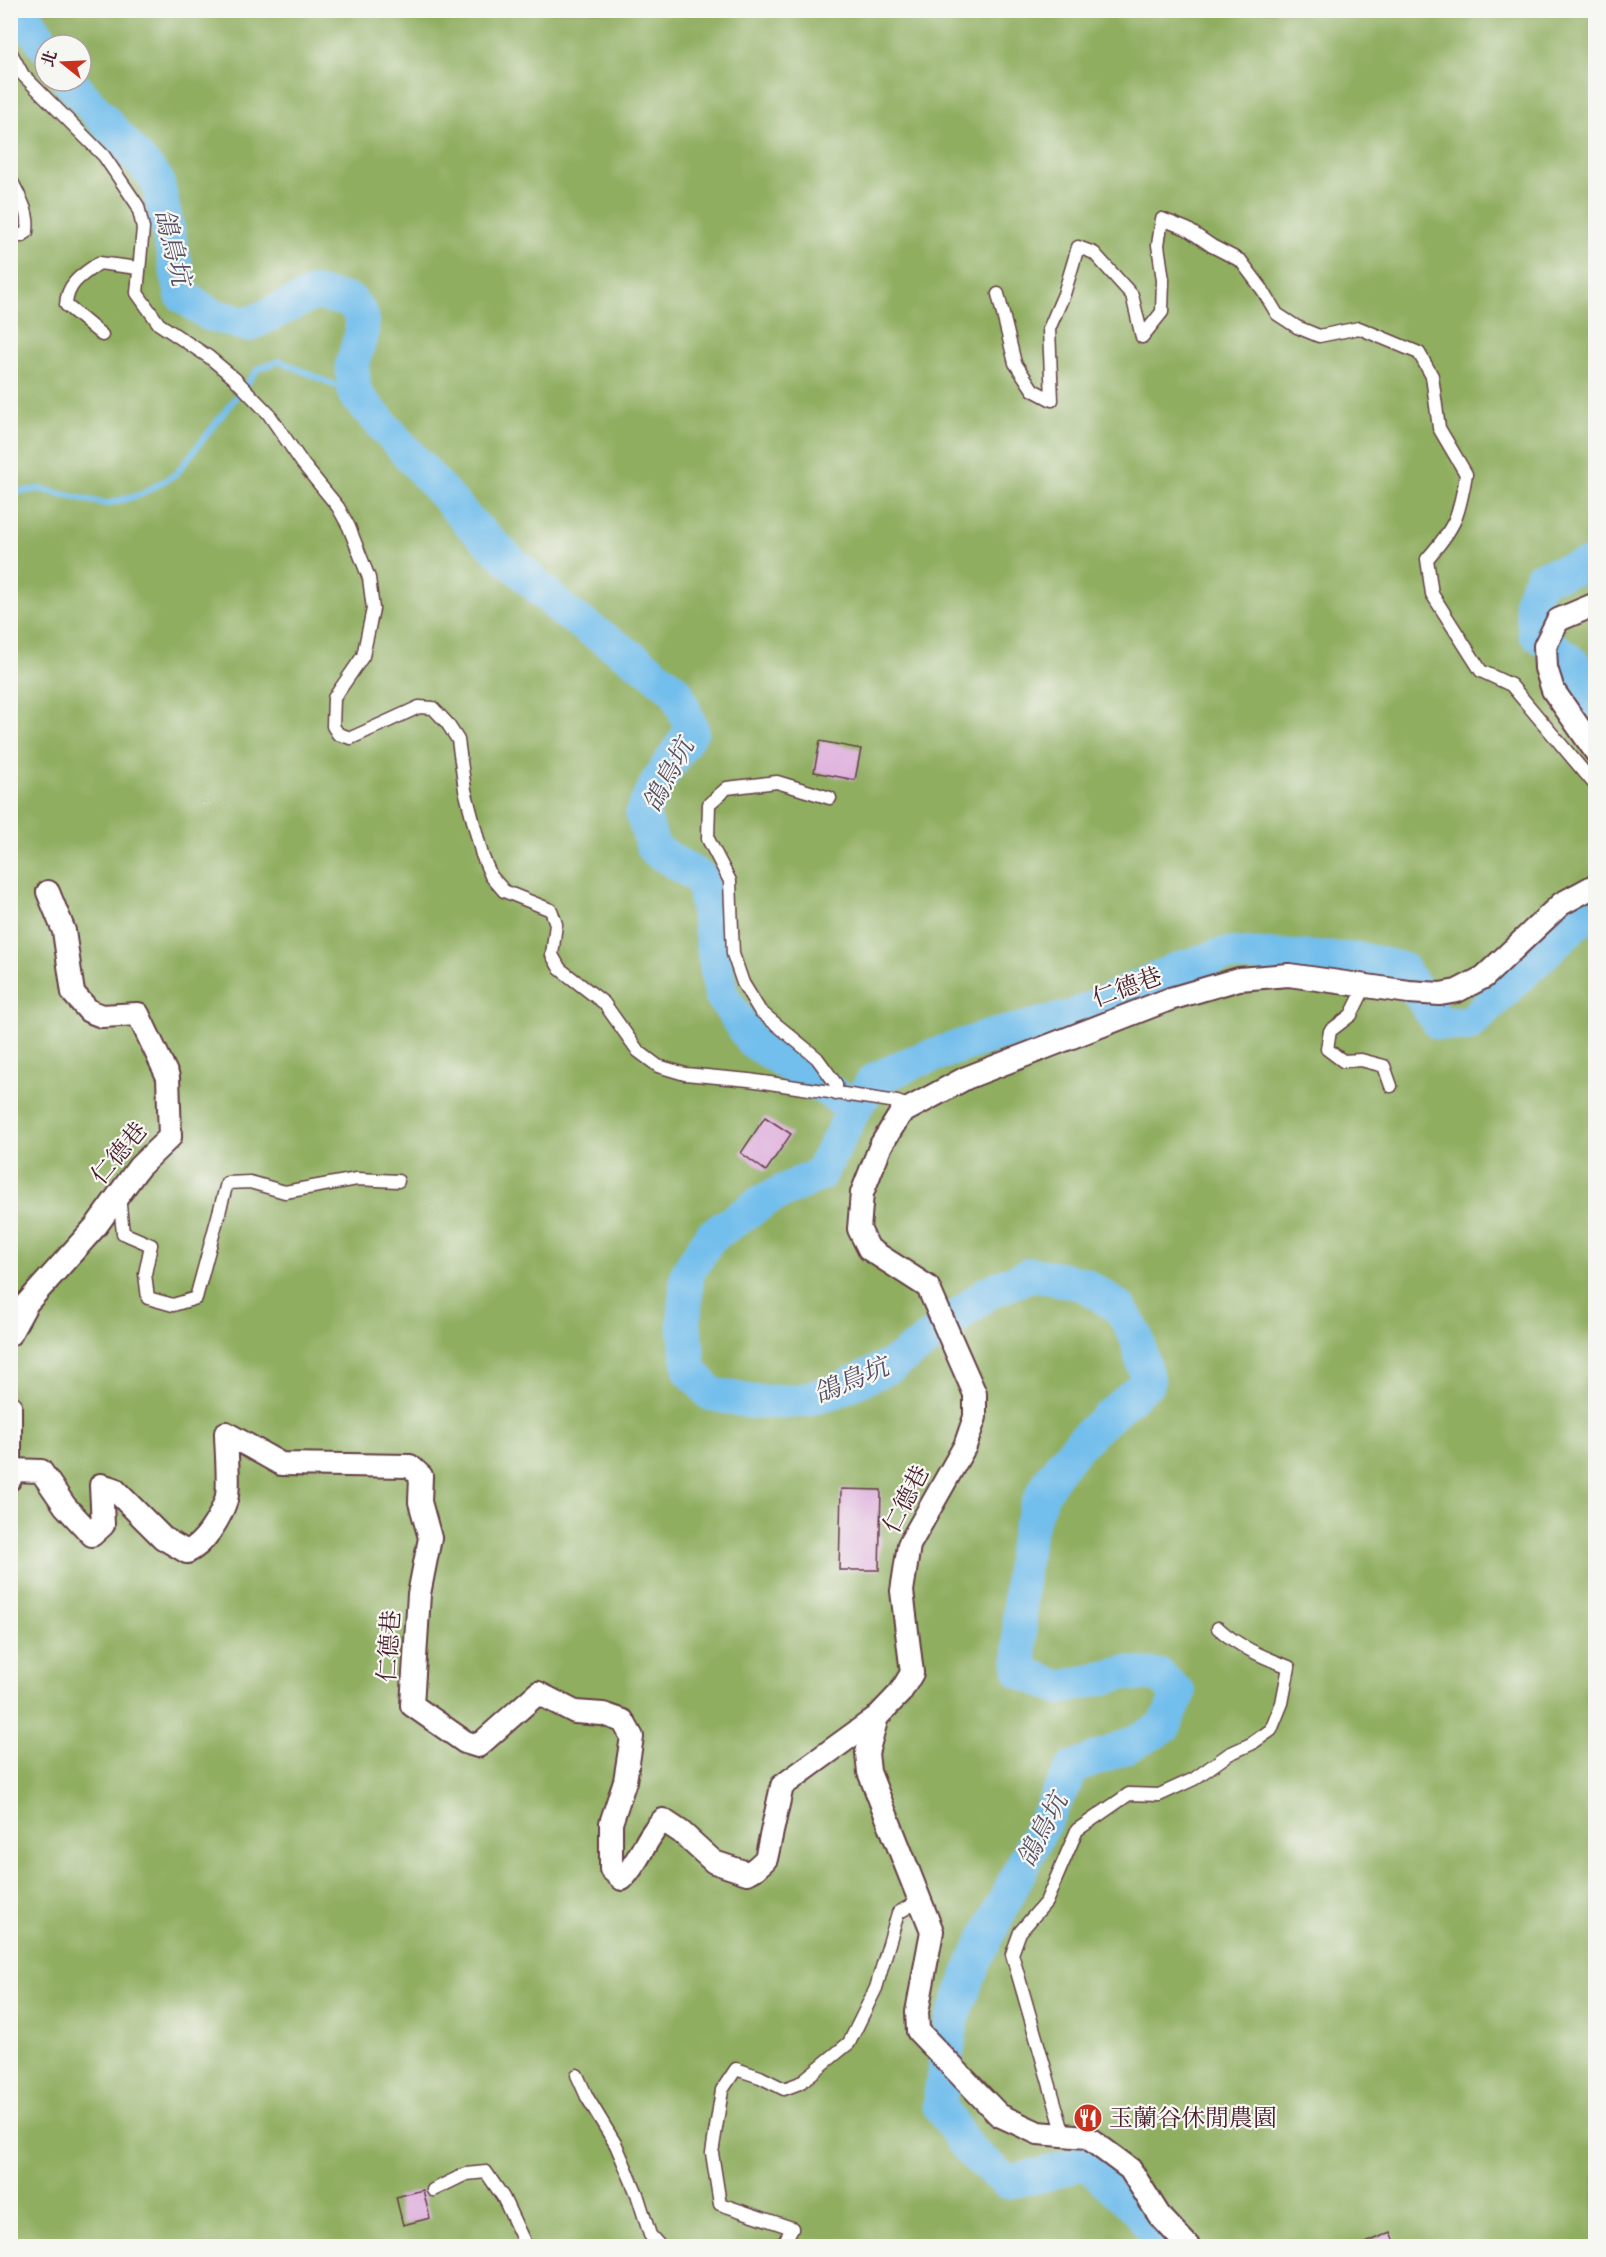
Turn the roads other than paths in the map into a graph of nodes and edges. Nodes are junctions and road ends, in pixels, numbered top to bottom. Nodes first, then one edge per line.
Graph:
1 (10, 51) edge
2 (10, 178) edge
3 (10, 231) edge
4 (138, 268) junction
5 (998, 294) dead end
6 (102, 335) dead end
7 (1596, 603) edge
8 (1596, 752) edge
9 (1596, 786) edge
10 (830, 798) dead end
11 (1596, 885) edge
12 (48, 892) dead end
13 (1365, 987) junction
14 (1391, 1086) dead end
15 (836, 1094) junction
16 (905, 1104) junction
17 (398, 1181) dead end
18 (119, 1194) junction
19 (10, 1334) edge
20 (10, 1406) edge
21 (11, 1474) edge
22 (1218, 1628) dead end
23 (877, 1717) junction
24 (920, 1900) junction
25 (577, 2074) dead end
26 (1064, 2135) junction
27 (433, 2190) dead end
28 (526, 2247) edge
29 (660, 2247) edge
30 (773, 2247) edge
31 (1188, 2247) edge

1 - 4 lane
2 - 3 lane
4 - 6 lane
4 - 15 lane
5 - 9 lane
7 - 8 street
10 - 15 lane
11 - 13 street, 仁德巷
12 - 18 street, 仁德巷
13 - 14 lane
13 - 16 street, 仁德巷
15 - 16 lane
16 - 23 street, 仁德巷
17 - 18 lane
18 - 19 street, 仁德巷
20 - 21 street, 仁德巷
21 - 23 street, 仁德巷
22 - 26 lane
23 - 24 street, 仁德巷
24 - 26 street, 仁德巷
24 - 30 lane
25 - 29 lane
26 - 31 street
27 - 28 lane

